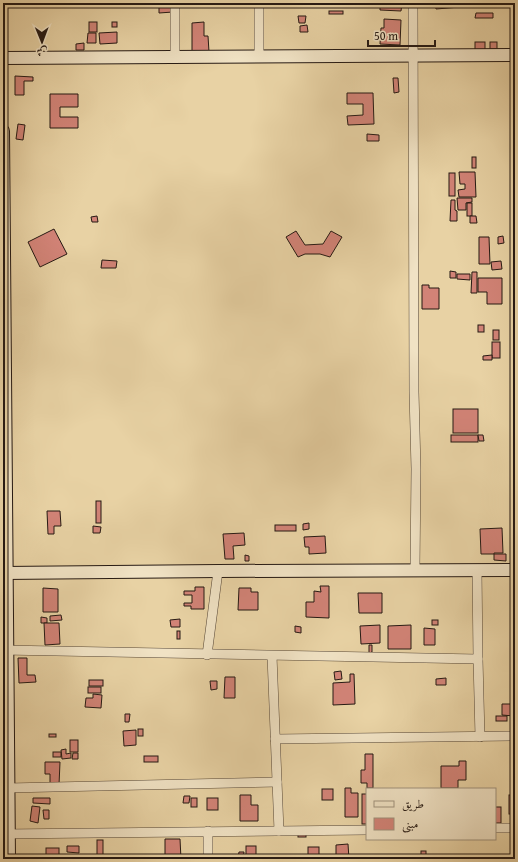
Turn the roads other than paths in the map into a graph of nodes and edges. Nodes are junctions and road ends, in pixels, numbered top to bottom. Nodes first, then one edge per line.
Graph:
1 (175, 3) edge
2 (259, 3) edge
3 (413, 3) edge
4 (515, 55) edge
5 (413, 56) junction
6 (175, 57) junction
7 (259, 57) junction
8 (3, 58) edge
9 (3, 131) edge
10 (4, 281) edge
11 (4, 396) edge
12 (5, 493) edge
13 (416, 570) junction
14 (477, 570) junction
15 (515, 570) edge
16 (218, 571) junction
17 (5, 573) edge
18 (5, 650) edge
19 (207, 655) junction
20 (272, 656) junction
21 (478, 659) junction
22 (480, 736) junction
23 (515, 736) edge
24 (275, 739) junction
25 (277, 782) junction
26 (8, 788) junction
27 (6, 807) edge
28 (496, 828) edge
29 (515, 828) edge
30 (366, 830) edge
31 (208, 831) junction
32 (279, 831) junction
33 (6, 834) edge
34 (9, 859) edge
35 (208, 859) edge

1 - 6 street
2 - 7 street
3 - 5 street
4 - 5 street
5 - 7 street
5 - 13 street
6 - 7 street
6 - 8 street
9 - 10 street
10 - 11 street
11 - 12 street
12 - 17 street
13 - 14 street
13 - 16 street
14 - 15 street
14 - 21 street
16 - 17 street
16 - 19 street
17 - 18 street
18 - 19 street
18 - 26 street
19 - 20 street
20 - 21 street
20 - 24 street
21 - 22 street
22 - 23 street
22 - 24 street
24 - 25 street
25 - 26 street
25 - 32 street
26 - 27 street
27 - 33 street
28 - 29 street
30 - 32 street
31 - 32 street
31 - 33 street
31 - 35 street
33 - 34 street

